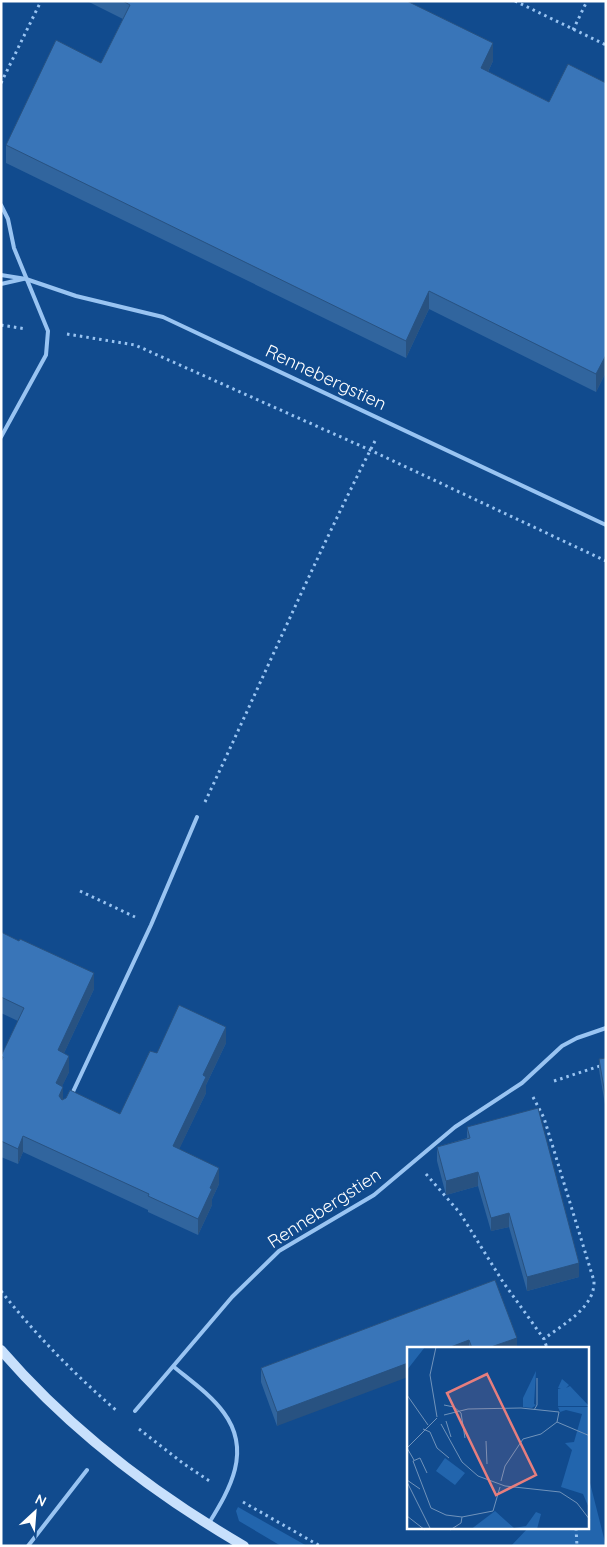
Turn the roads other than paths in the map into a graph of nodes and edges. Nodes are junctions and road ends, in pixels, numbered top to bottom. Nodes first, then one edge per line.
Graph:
1 (1, 206) edge
2 (1, 275) edge
3 (26, 278) junction
4 (1, 284) edge
5 (1, 437) edge
6 (606, 525) edge
7 (197, 817) road end
8 (606, 1028) edge
9 (67, 1103) edge
10 (1, 1350) edge
11 (174, 1367) junction
12 (136, 1411) dead end
13 (87, 1470) dead end
14 (208, 1524) junction
15 (28, 1546) edge
16 (244, 1546) edge

1 - 3 lane
2 - 3 lane, Rennebergstien
3 - 4 lane
3 - 5 lane
3 - 6 lane, Rennebergstien
7 - 9 lane
8 - 11 lane, Rennebergstien
10 - 14 main road
11 - 12 lane, Rennebergstien
11 - 14 lane
13 - 15 lane
14 - 16 main road

